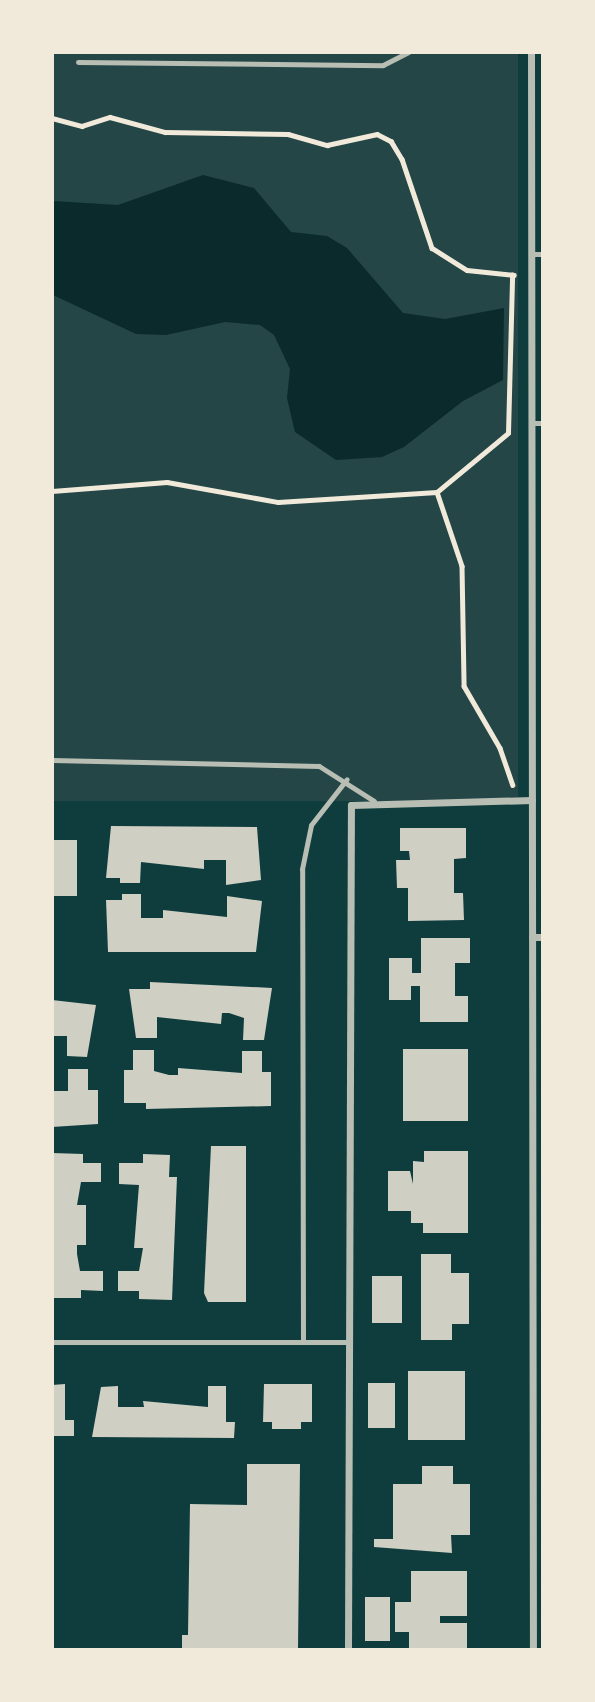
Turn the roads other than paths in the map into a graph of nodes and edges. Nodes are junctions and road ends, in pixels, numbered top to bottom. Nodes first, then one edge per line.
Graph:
1 (408, 52) edge
2 (531, 52) edge
3 (78, 62) dead end
4 (531, 254) junction
5 (542, 254) edge
6 (532, 423) junction
7 (542, 423) edge
8 (538, 594) edge
9 (52, 760) edge
10 (347, 779) junction
11 (532, 800) junction
12 (374, 801) junction
13 (532, 937) junction
14 (542, 937) edge
15 (538, 1276) edge
16 (52, 1342) edge
17 (303, 1342) junction
18 (348, 1342) junction
19 (533, 1619) junction
20 (542, 1619) edge
21 (348, 1650) edge
22 (533, 1650) edge

1 - 3 lane
2 - 4 street
4 - 5 lane
4 - 6 street
6 - 7 lane
6 - 8 street
8 - 11 street
9 - 10 lane
10 - 12 lane
10 - 17 lane
11 - 12 street
11 - 13 street
12 - 18 street
13 - 14 street
13 - 15 street
15 - 19 street
16 - 17 lane
17 - 18 lane
18 - 21 street
19 - 20 street
19 - 22 street

